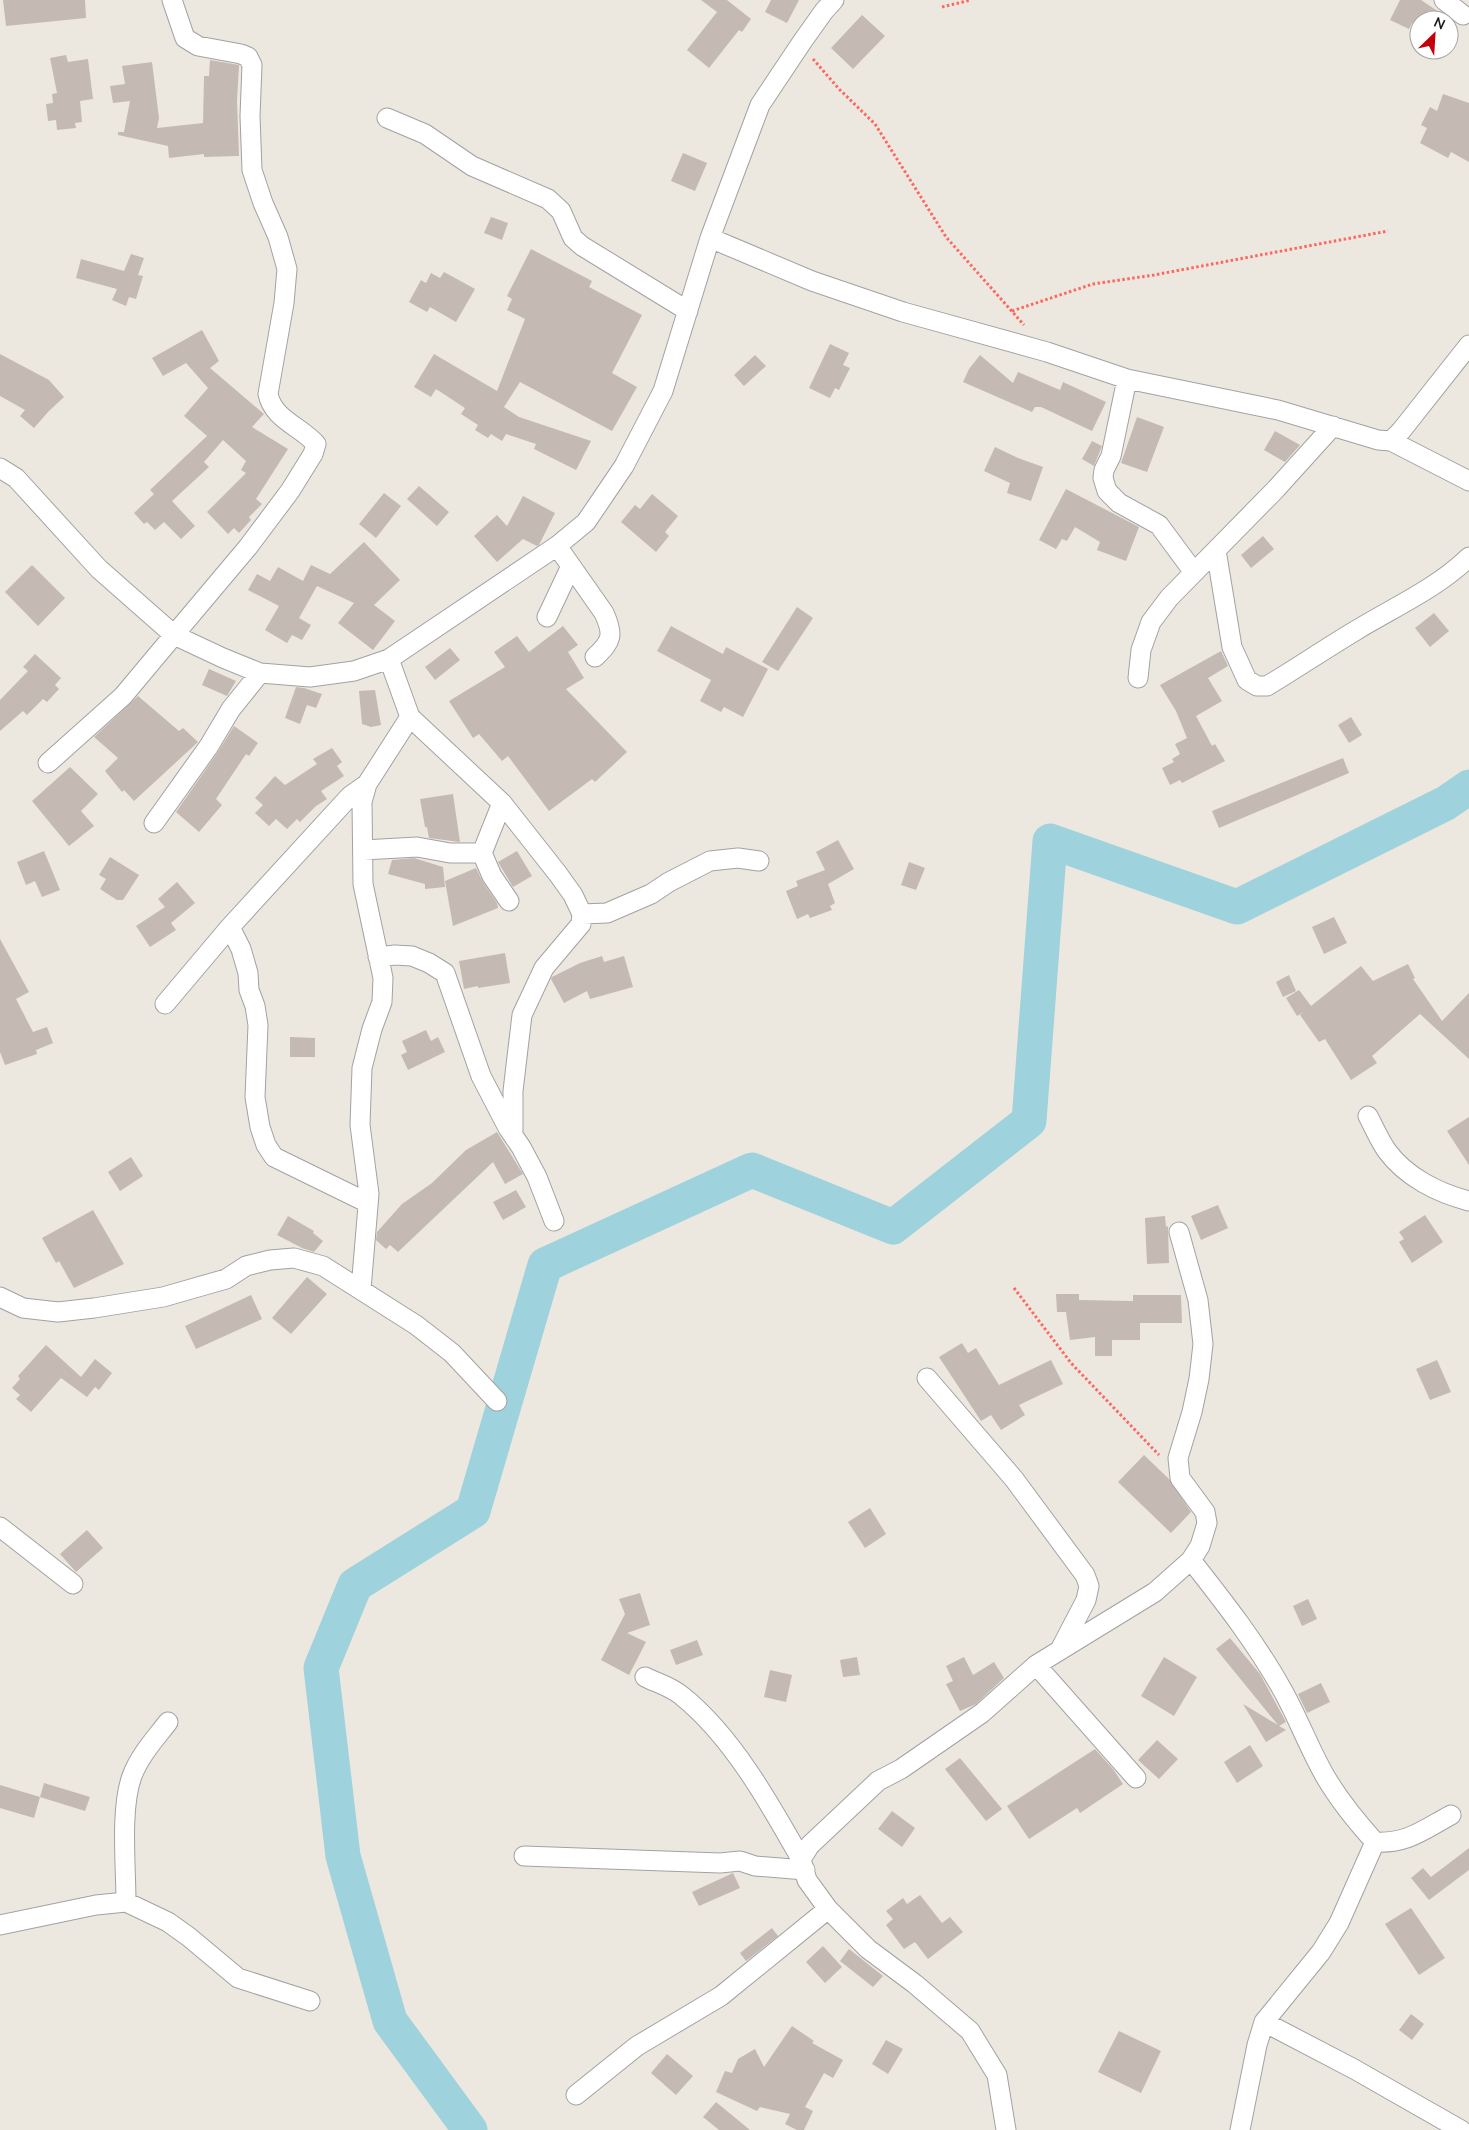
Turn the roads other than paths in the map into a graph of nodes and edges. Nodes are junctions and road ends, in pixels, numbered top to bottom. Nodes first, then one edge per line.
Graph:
1 (172, 0) edge
2 (834, 0) edge
3 (1444, 0) edge
4 (1463, 15) dead end
5 (387, 118) dead end
6 (710, 238) junction
7 (688, 311) junction
8 (1469, 345) edge
9 (1128, 379) junction
10 (1333, 426) junction
11 (1391, 440) junction
12 (0, 468) edge
13 (1469, 481) edge
14 (557, 546) junction
15 (1216, 550) junction
16 (1469, 557) edge
17 (571, 566) junction
18 (1193, 571) junction
19 (547, 617) dead end
20 (174, 635) junction
21 (595, 657) dead end
22 (389, 659) junction
23 (260, 673) junction
24 (1138, 678) dead end
25 (410, 717) junction
26 (48, 763) dead end
27 (367, 784) junction
28 (502, 803) junction
29 (154, 823) dead end
30 (363, 850) junction
31 (482, 853) junction
32 (760, 861) dead end
33 (509, 902) dead end
34 (582, 914) junction
35 (230, 927) junction
36 (378, 957) junction
37 (165, 1004) dead end
38 (1368, 1116) dead end
39 (513, 1135) junction
40 (1469, 1201) edge
41 (368, 1203) junction
42 (554, 1221) dead end
43 (1179, 1232) dead end
44 (361, 1289) junction
45 (0, 1297) edge
46 (927, 1378) dead end
47 (497, 1401) dead end
48 (0, 1527) edge
49 (1191, 1560) junction
50 (73, 1584) dead end
51 (1061, 1648) junction
52 (1036, 1665) junction
53 (645, 1677) dead end
54 (168, 1722) dead end
55 (1136, 1778) dead end
56 (1450, 1815) dead end
57 (1375, 1842) junction
58 (524, 1856) dead end
59 (803, 1865) junction
60 (126, 1902) junction
61 (828, 1909) junction
62 (0, 1926) edge
63 (310, 2000) dead end
64 (1264, 2022) junction
65 (576, 2095) dead end
66 (1006, 2130) edge
67 (1240, 2130) edge
68 (1461, 2130) edge

1 - 20 street
2 - 6 street
3 - 4 street
5 - 7 street
6 - 7 street
6 - 9 street
7 - 14 street
8 - 11 street
9 - 10 street
9 - 18 street
10 - 11 street
10 - 15 street
11 - 13 street
12 - 20 street
14 - 17 street
14 - 22 street
15 - 16 street
15 - 18 street
17 - 19 street
17 - 21 street
18 - 24 street
20 - 23 street
20 - 26 street
22 - 23 street
22 - 25 street
23 - 29 street
25 - 27 street
25 - 28 street
27 - 30 street
27 - 35 street
28 - 31 street
28 - 34 street
30 - 31 street
30 - 36 street
31 - 33 street
32 - 34 street
34 - 39 street
35 - 37 street
35 - 41 street
36 - 39 street
36 - 41 street
38 - 40 street
39 - 42 street
41 - 44 street
43 - 49 street
44 - 45 street
44 - 47 street
46 - 51 street
48 - 50 street
49 - 51 street
49 - 57 street
51 - 52 street
52 - 55 street
52 - 59 street
53 - 59 street
54 - 60 street
56 - 57 street
57 - 64 street
58 - 59 street
59 - 61 street
60 - 62 street
60 - 63 street
61 - 65 street
61 - 66 street
64 - 67 street
64 - 68 street

